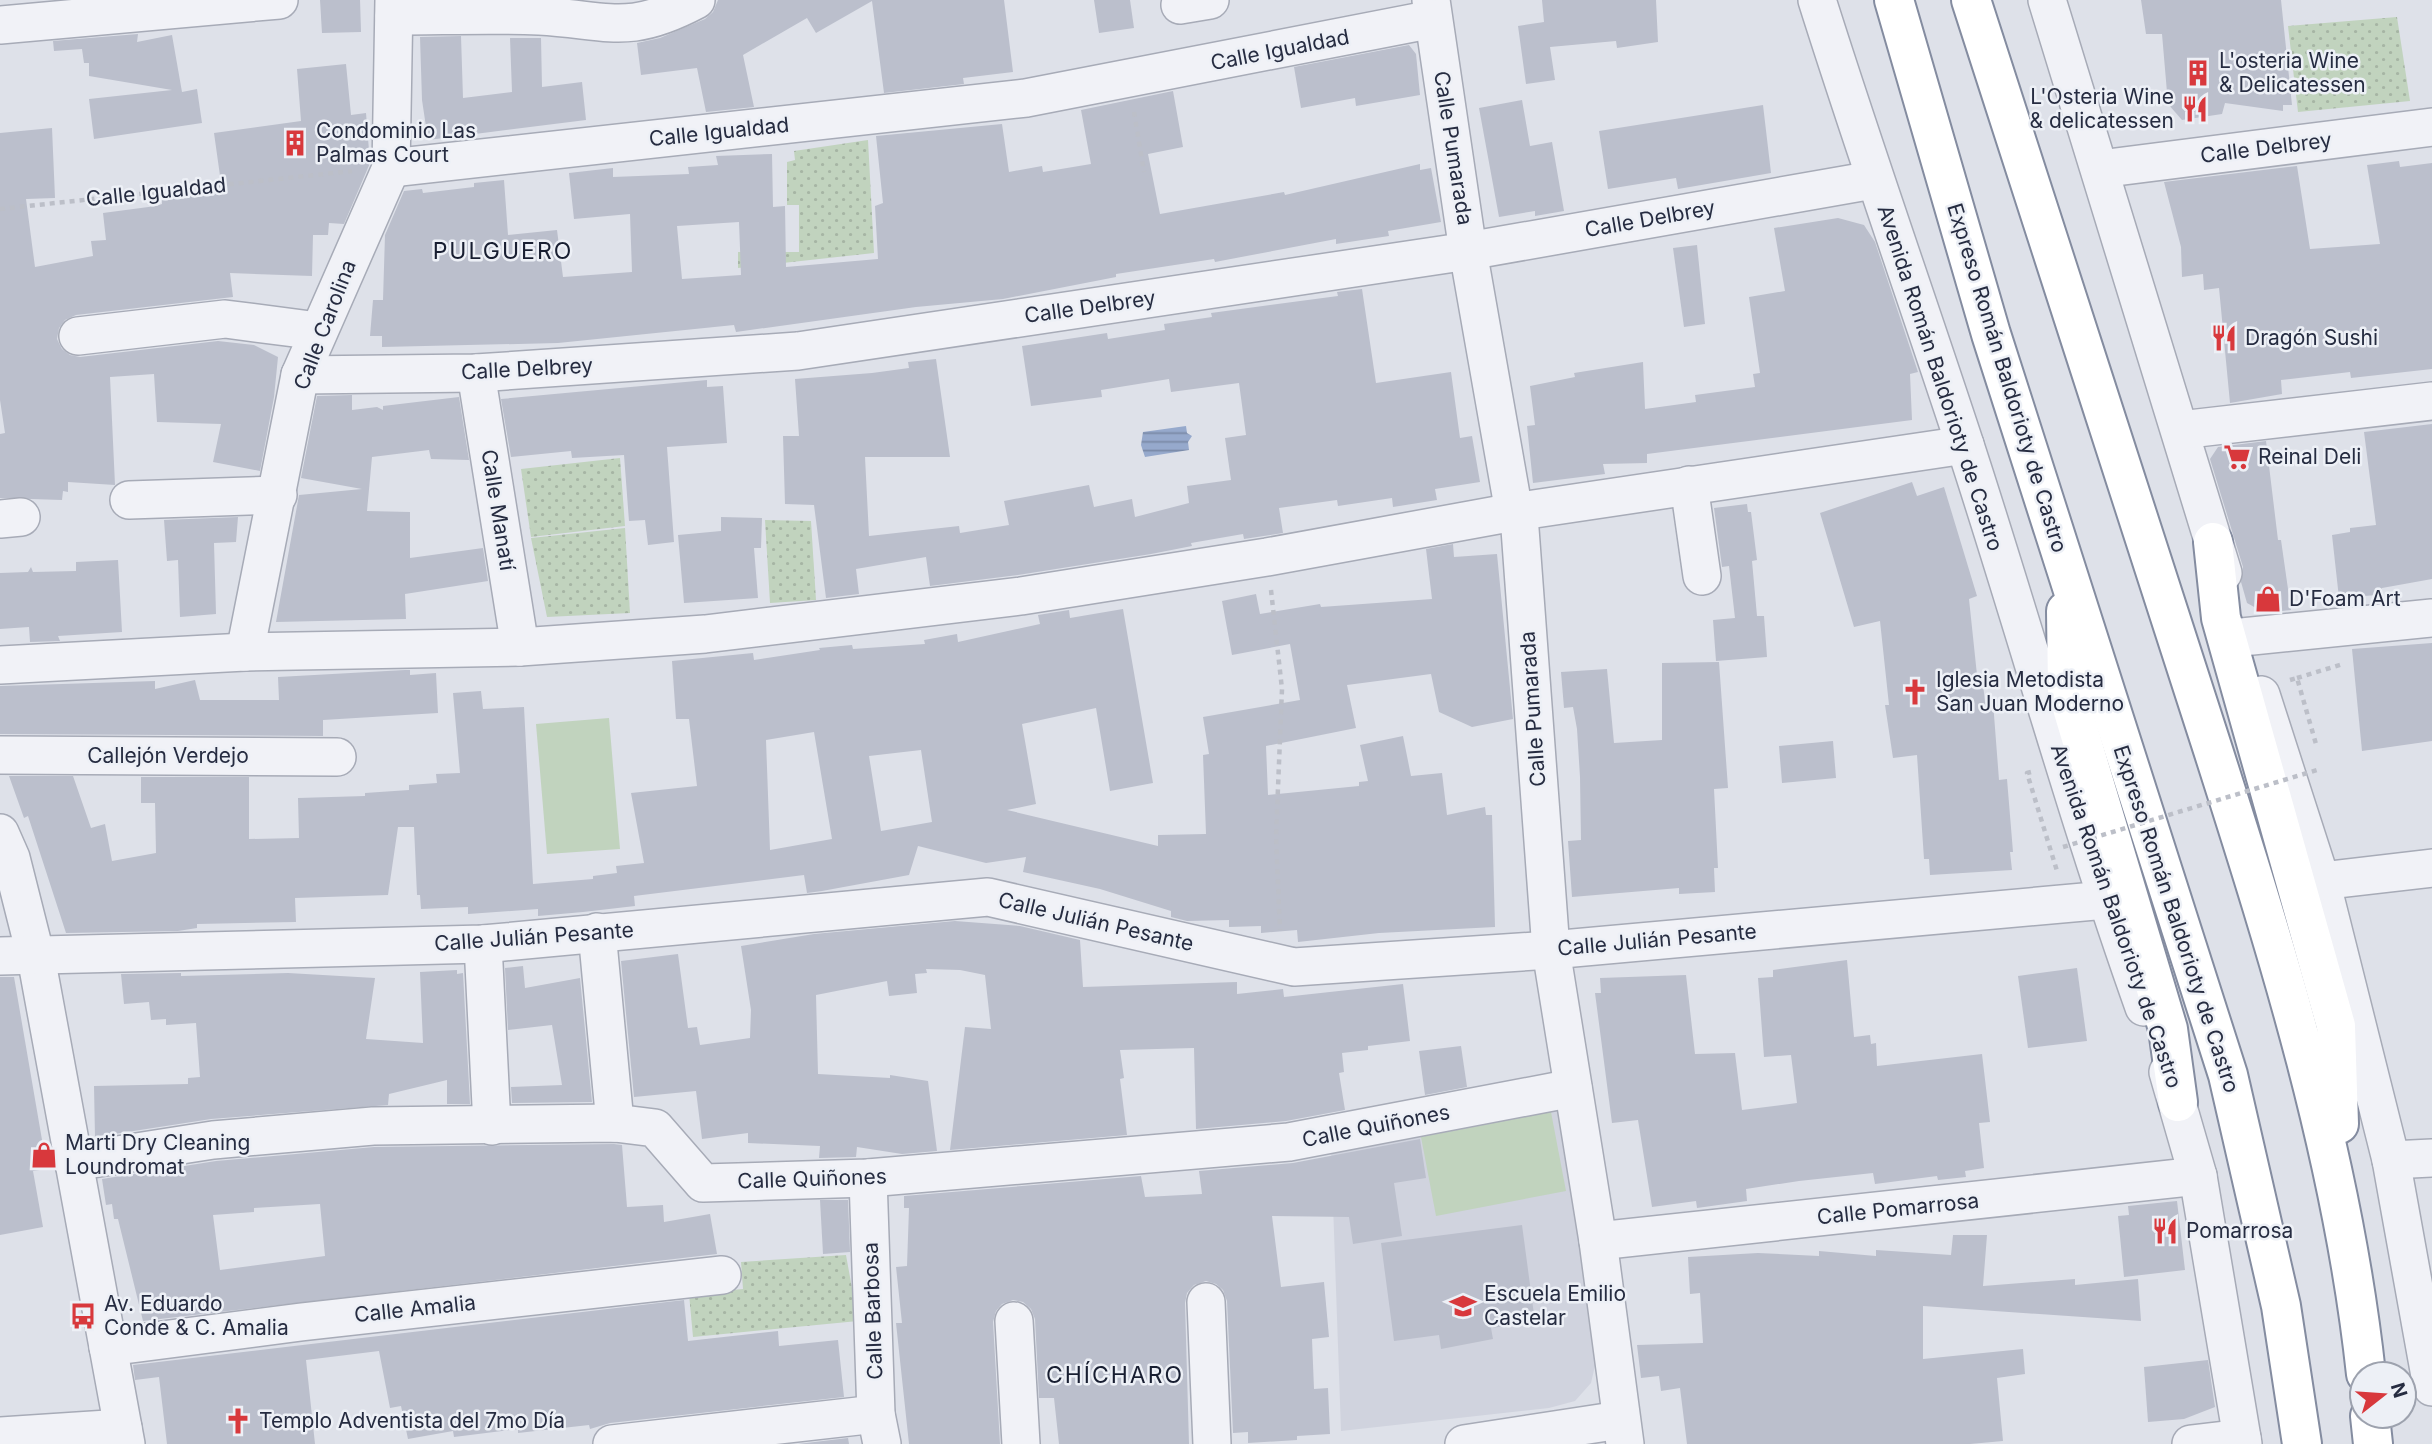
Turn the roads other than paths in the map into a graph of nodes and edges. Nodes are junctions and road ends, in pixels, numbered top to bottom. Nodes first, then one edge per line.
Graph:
1 (279, 0) edge
2 (696, 0) edge
3 (1817, 0) edge
4 (1895, 0) edge
5 (1971, 0) edge
6 (2046, 0) edge
7 (394, 8) edge
8 (1432, 10) edge
9 (0, 26) edge
10 (2432, 127) edge
11 (391, 168) junction
12 (2100, 169) junction
13 (1873, 180) junction
14 (1468, 251) junction
15 (318, 331) junction
16 (78, 336) dead end
17 (476, 373) junction
18 (300, 375) junction
19 (2432, 401) edge
20 (2180, 430) junction
21 (1965, 445) junction
22 (1689, 485) junction
23 (278, 495) junction
24 (129, 499) dead end
25 (1514, 512) junction
26 (2213, 542) junction
27 (2065, 570) junction
28 (1702, 576) dead end
29 (2432, 618) edge
30 (2242, 637) junction
31 (520, 647) junction
32 (245, 652) junction
33 (0, 665) edge
34 (0, 755) edge
35 (337, 758) dead end
36 (0, 833) edge
37 (2432, 868) edge
38 (2321, 881) junction
39 (2106, 900) junction
40 (597, 932) junction
41 (483, 944) junction
42 (1551, 950) junction
43 (0, 956) edge
44 (36, 957) junction
45 (1573, 1088) junction
46 (2178, 1102) junction
47 (615, 1123) junction
48 (492, 1126) junction
49 (2432, 1158) edge
50 (2391, 1160) junction
51 (73, 1162) junction
52 (2198, 1176) junction
53 (868, 1178) junction
54 (2342, 1217) junction
55 (1598, 1241) junction
56 (722, 1275) dead end
57 (1206, 1302) dead end
58 (1014, 1321) dead end
59 (108, 1347) junction
60 (2364, 1360) edge
61 (2432, 1387) edge
62 (879, 1429) edge
63 (1622, 1432) edge
64 (0, 1436) edge
65 (125, 1436) edge
66 (2242, 1441) edge
67 (612, 1444) edge
68 (1021, 1444) edge
69 (1212, 1444) edge
70 (1464, 1444) edge
71 (2190, 1444) edge
72 (2302, 1444) edge

1 - 9 street
2 - 7 street
3 - 13 street, Avenida Román Baldorioty de Castro
4 - 27 highway, Expreso Román Baldorioty de Castro
5 - 54 highway
6 - 12 street
7 - 11 street, Calle Carolina
8 - 11 street, Calle Igualdad
8 - 14 street, Calle Pumarada
10 - 12 street, Calle Delbrey
11 - 15 street, Calle Carolina
12 - 20 street
13 - 14 street, Calle Delbrey
13 - 21 street, Avenida Román Baldorioty de Castro
14 - 17 street, Calle Delbrey
14 - 25 street, Calle Pumarada
15 - 16 street
15 - 18 street, Calle Carolina
17 - 18 street, Calle Delbrey
17 - 31 street, Calle Manatí
18 - 23 street, Calle Carolina
19 - 20 street
20 - 26 street
21 - 22 street
21 - 39 street, Avenida Román Baldorioty de Castro
22 - 25 street
22 - 28 street
23 - 24 street
23 - 32 street, Calle Carolina
25 - 31 street
25 - 42 street, Calle Pumarada
26 - 30 street
26 - 54 highway
27 - 46 highway
27 - 72 highway, Expreso Román Baldorioty de Castro
29 - 30 street
30 - 38 street
31 - 32 street
32 - 33 street
34 - 35 street, Callejón Verdejo
36 - 44 street
37 - 38 street
38 - 50 street
39 - 42 street, Calle Julián Pesante
39 - 46 street, Avenida Román Baldorioty de Castro
40 - 41 street, Calle Julián Pesante
40 - 42 street, Calle Julián Pesante
40 - 47 street
41 - 44 street, Calle Julián Pesante
41 - 48 street
42 - 45 street, Calle Pumarada
43 - 44 street, Calle Julián Pesante
44 - 51 street
45 - 53 street, Calle Quiñones
45 - 55 street, Calle Pumarada
46 - 52 street, Avenida Román Baldorioty de Castro
47 - 48 street, Calle Quiñones
47 - 53 street, Calle Quiñones
48 - 51 street, Calle Quiñones
49 - 50 street
50 - 61 street
51 - 59 street
52 - 55 street, Calle Pomarrosa
52 - 66 street, Avenida Román Baldorioty de Castro
53 - 62 street, Calle Barbosa
54 - 60 highway
55 - 63 street, Calle Pumarada
56 - 59 street, Calle Amalia
57 - 69 street
58 - 68 street
59 - 65 street
62 - 67 street
63 - 70 street
64 - 65 street
66 - 71 street

